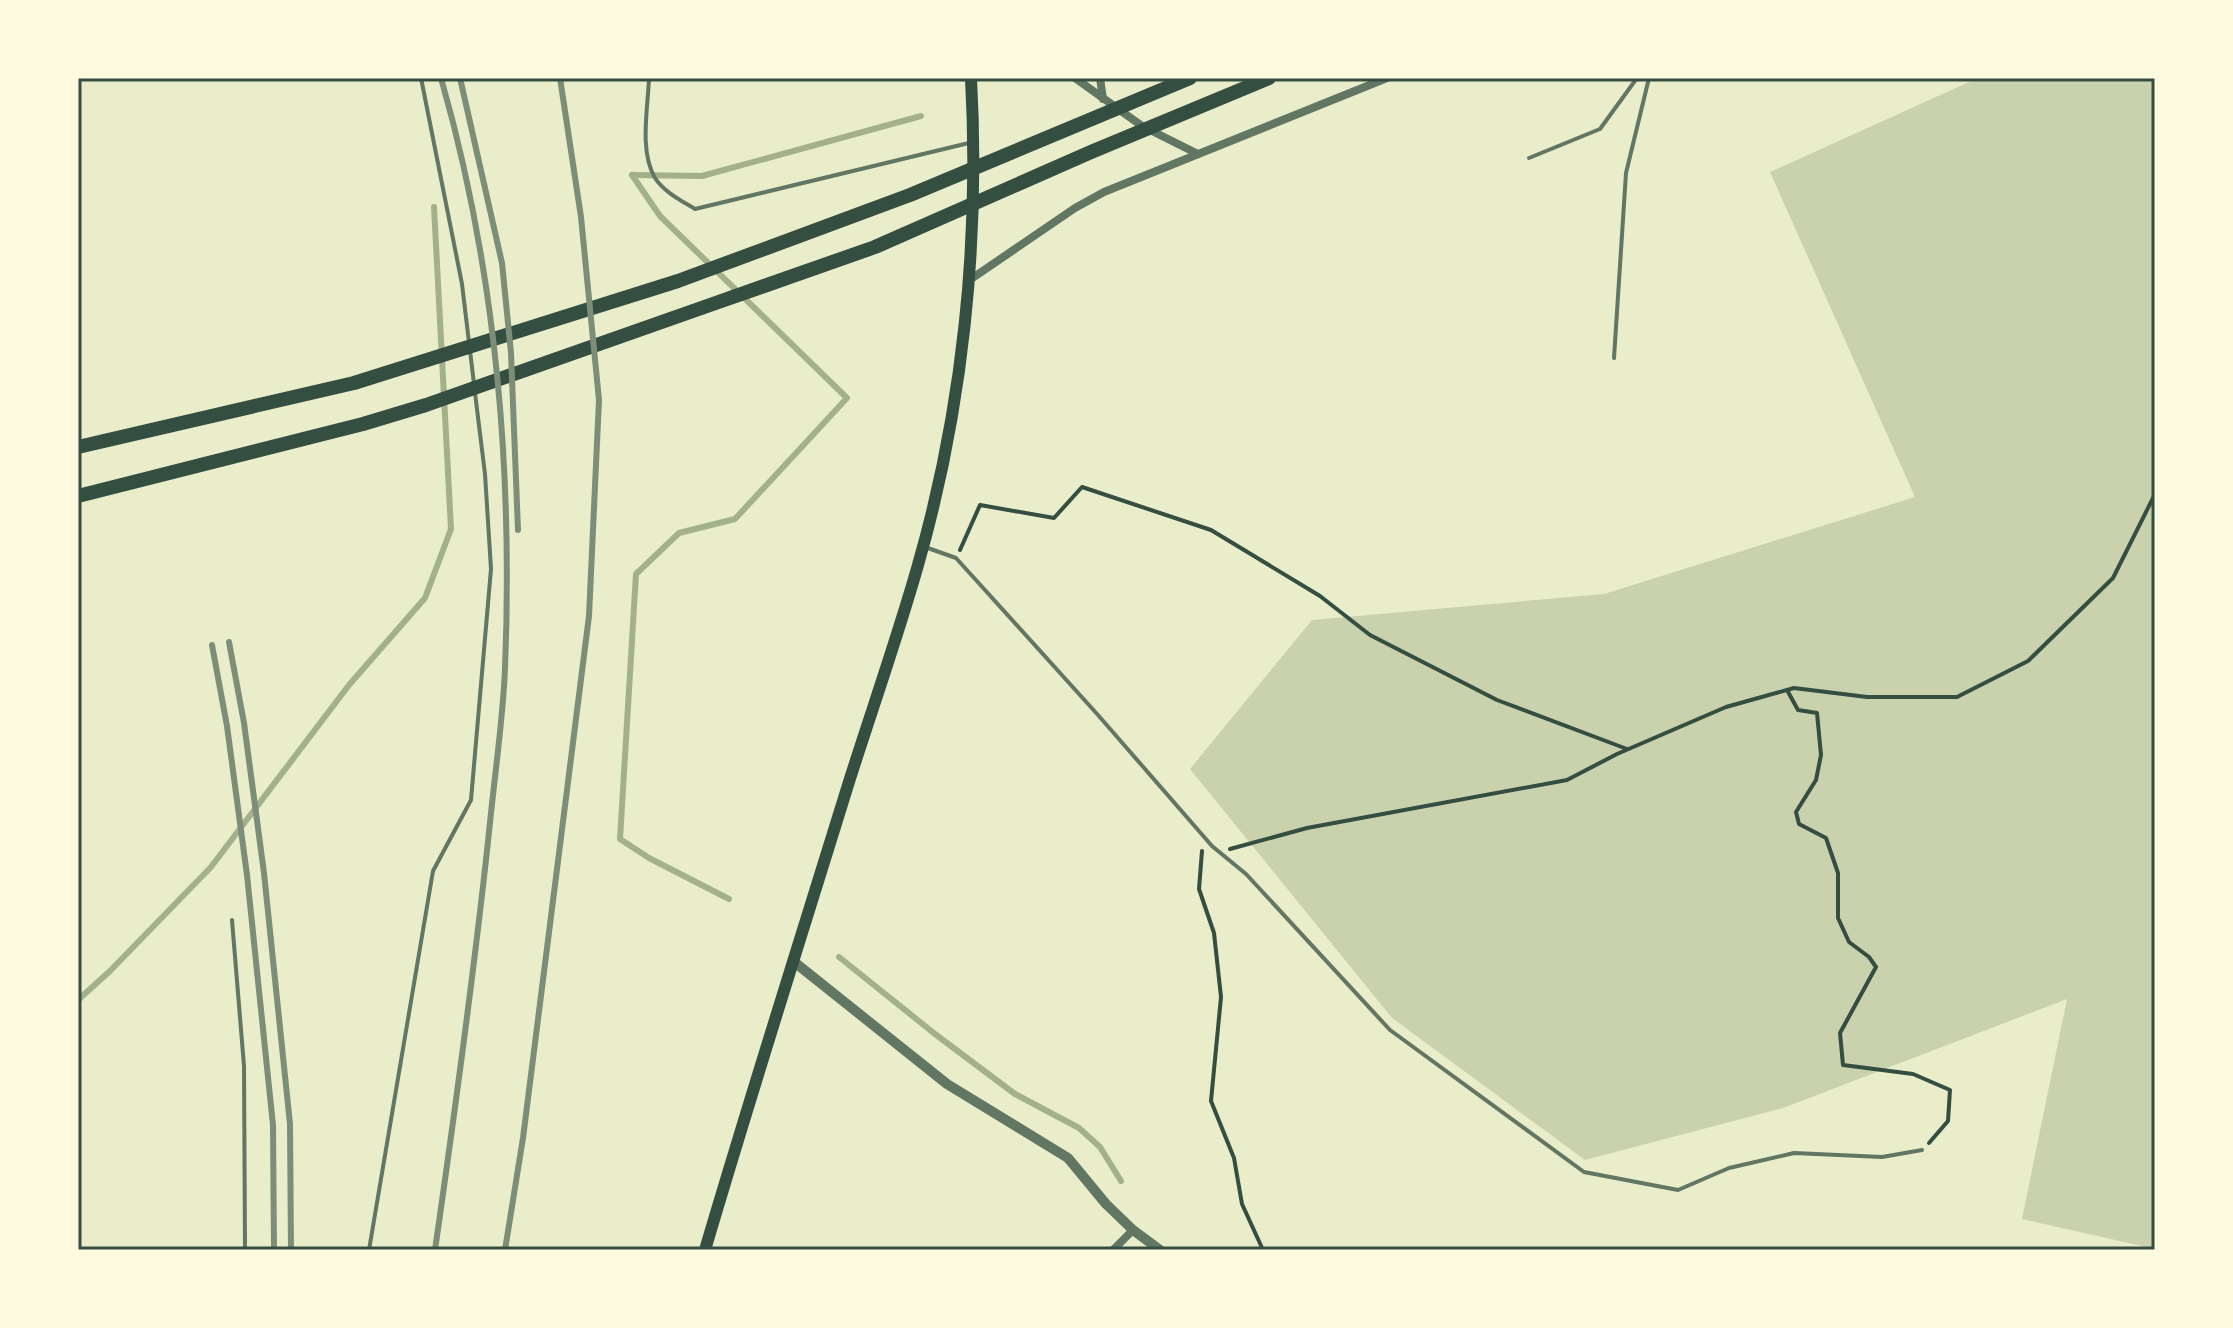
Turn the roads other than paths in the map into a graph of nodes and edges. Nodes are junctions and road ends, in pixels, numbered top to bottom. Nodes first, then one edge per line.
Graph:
1 (421, 78) edge
2 (649, 78) edge
3 (971, 78) edge
4 (1075, 78) edge
5 (1100, 78) edge
6 (1190, 78) edge
7 (1269, 78) edge
8 (1387, 78) edge
9 (1637, 78) edge
10 (1649, 78) edge
11 (1103, 99) junction
12 (975, 141) junction
13 (1198, 154) junction
14 (1529, 158) dead end
15 (971, 279) junction
16 (1614, 358) dead end
17 (82, 446) edge
18 (85, 495) edge
19 (923, 546) junction
20 (232, 920) dead end
21 (793, 961) junction
22 (1922, 1150) road end
23 (1133, 1230) junction
24 (245, 1250) edge
25 (369, 1250) edge
26 (705, 1250) edge
27 (1113, 1250) edge
28 (1160, 1250) edge

1 - 25 lane
2 - 12 lane
3 - 12 main road
4 - 11 street
5 - 11 street
6 - 17 highway
7 - 18 highway
8 - 13 street
9 - 14 lane
10 - 16 lane
11 - 13 street
12 - 15 main road
13 - 15 street
15 - 19 main road
19 - 21 main road
19 - 22 lane
20 - 24 lane
21 - 23 street
21 - 26 main road
23 - 27 street
23 - 28 street

